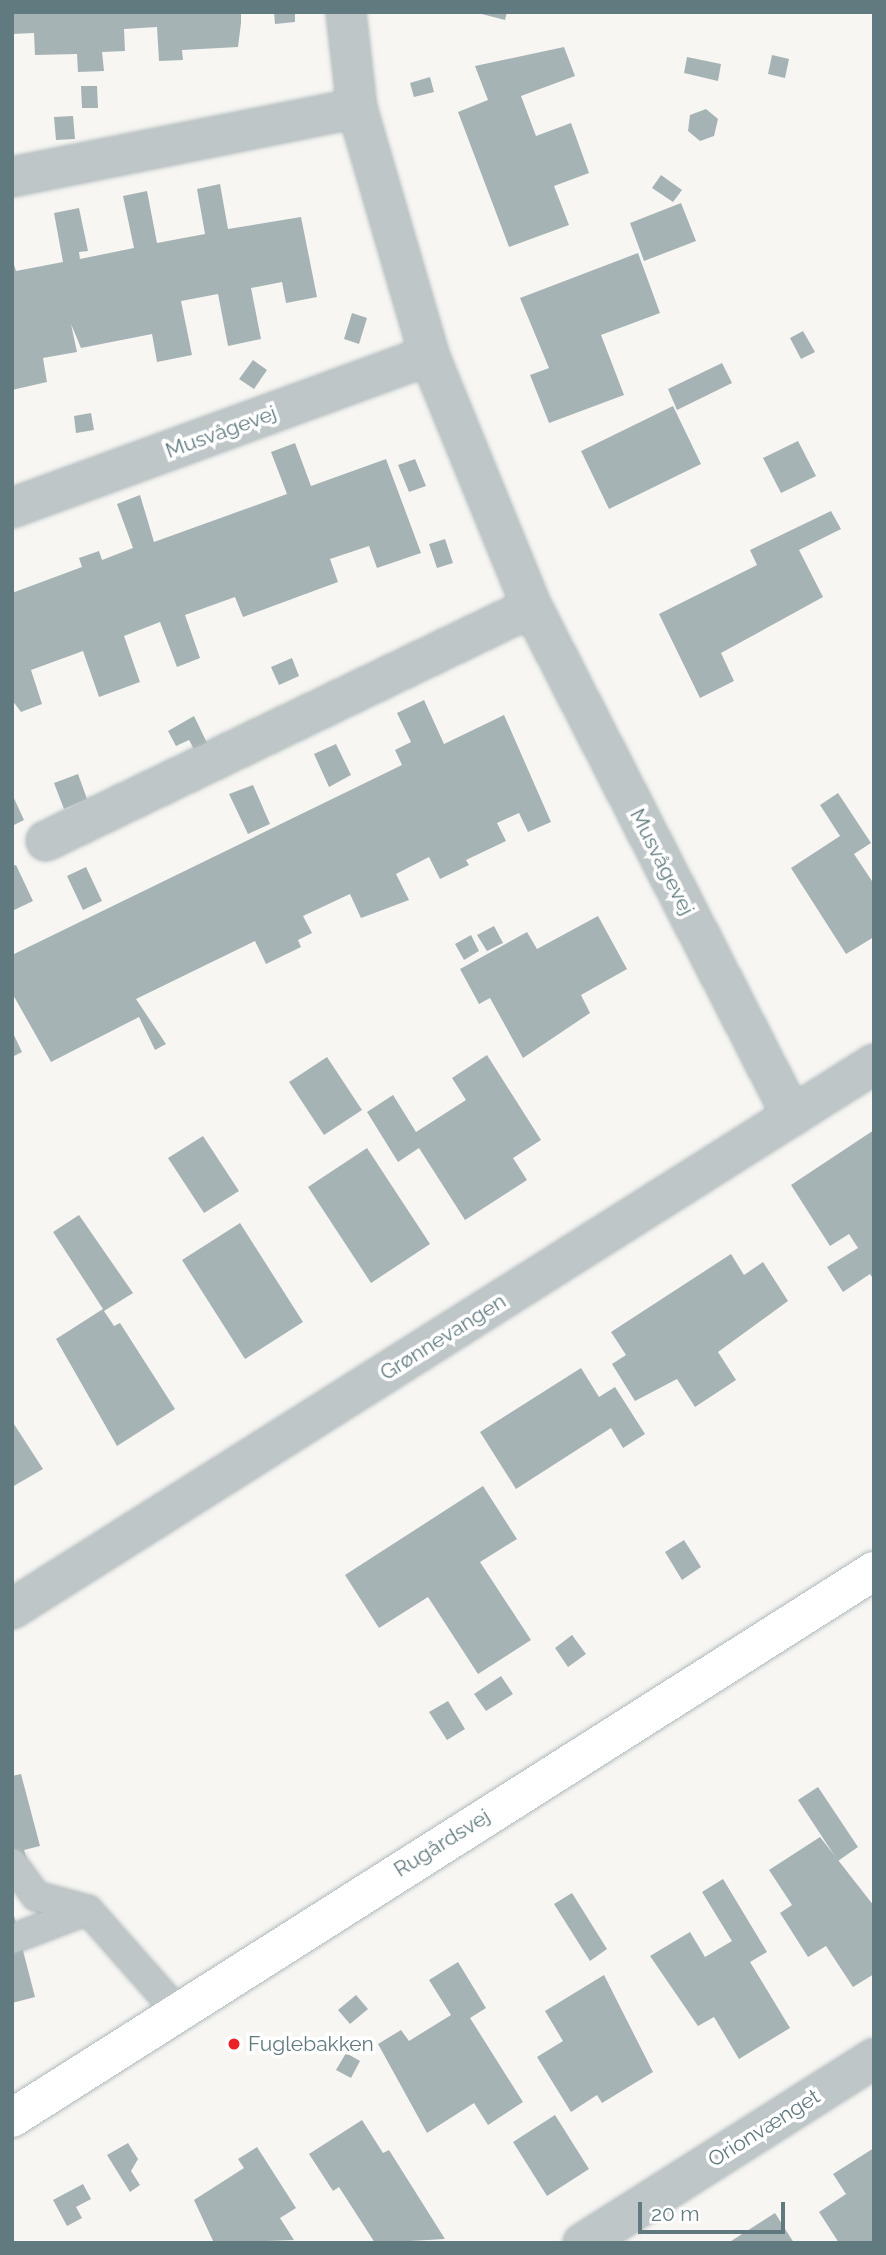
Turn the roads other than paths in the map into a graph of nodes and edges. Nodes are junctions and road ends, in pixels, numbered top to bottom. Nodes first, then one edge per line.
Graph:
1 (346, 12) edge
2 (357, 108) junction
3 (12, 177) edge
4 (429, 355) junction
5 (12, 508) edge
6 (532, 607) junction
7 (46, 841) dead end
8 (874, 1064) edge
9 (792, 1116) junction
10 (874, 1571) edge
11 (12, 1609) edge
12 (12, 1863) edge
13 (88, 1910) junction
14 (12, 1939) edge
15 (177, 2011) junction
16 (874, 2058) edge
17 (12, 2118) edge
18 (583, 2243) edge

1 - 2 street, Musvågevej
2 - 3 street
2 - 4 street, Musvågevej
4 - 5 street, Musvågevej
4 - 6 street, Musvågevej
6 - 7 street
6 - 9 street, Musvågevej
8 - 9 street, Grønnevangen
9 - 11 street, Grønnevangen
10 - 15 main road, Rugårdsvej
12 - 13 lane
13 - 14 lane
13 - 15 lane
15 - 17 main road, Rugårdsvej
16 - 18 street, Orionvænget

